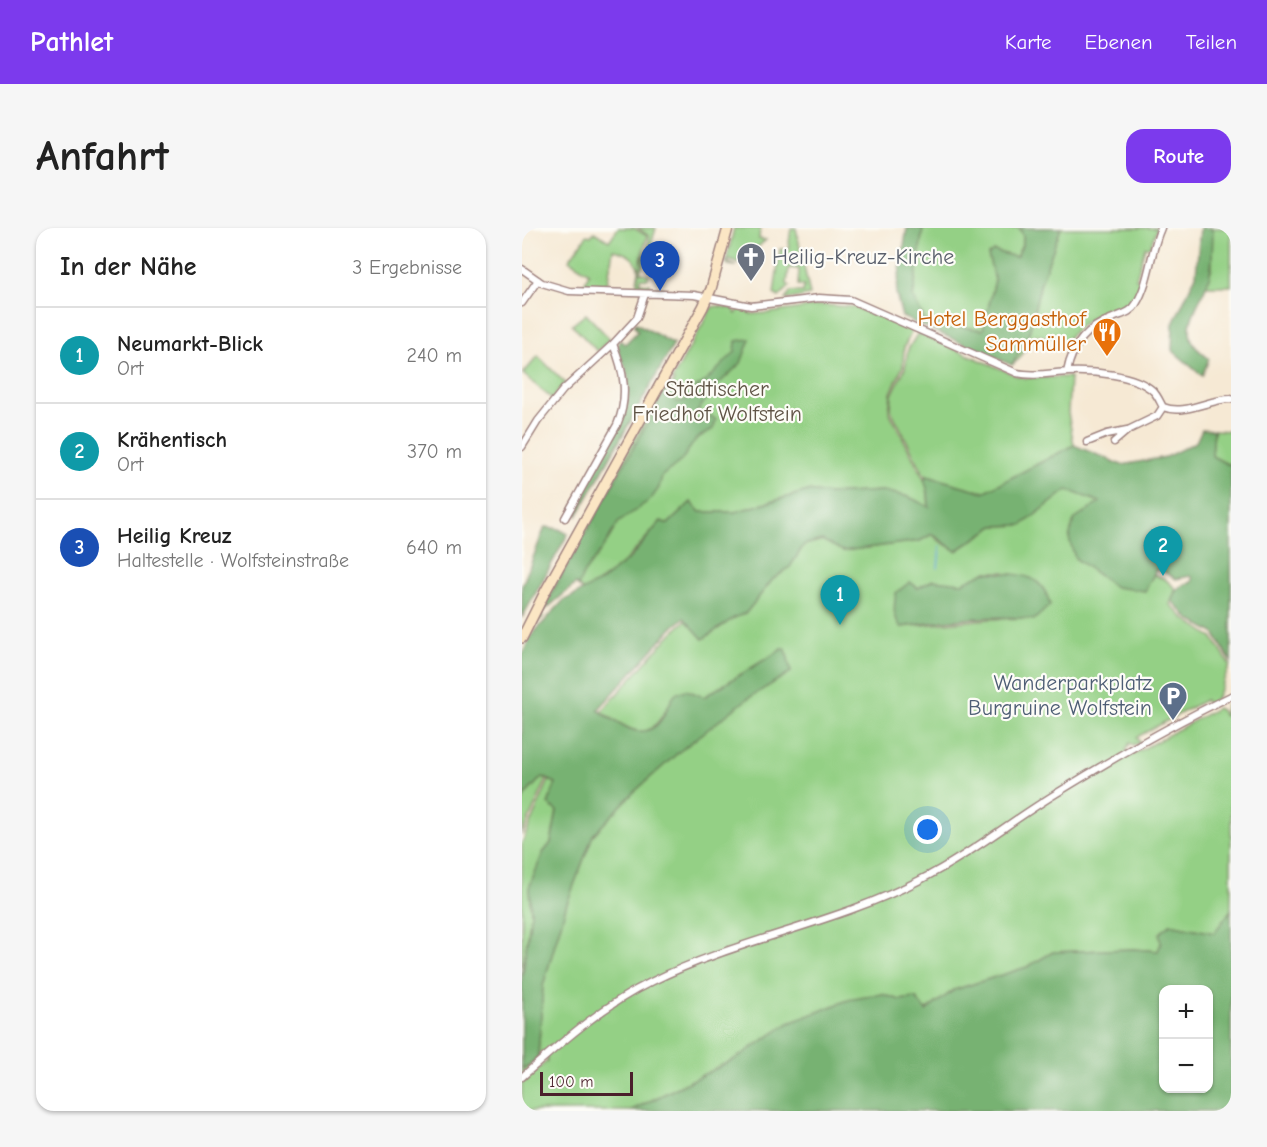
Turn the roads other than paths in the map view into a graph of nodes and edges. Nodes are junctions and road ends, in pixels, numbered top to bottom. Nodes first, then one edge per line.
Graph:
1 (728, 228) edge
2 (1161, 228) edge
3 (522, 269) edge
4 (538, 280) junction
5 (645, 294) junction
6 (707, 298) junction
7 (522, 303) edge
8 (613, 344) junction
9 (1067, 372) junction
10 (1231, 391) edge
11 (1230, 399) edge
12 (1163, 407) junction
13 (1128, 430) junction
14 (1087, 442) dead end
15 (1114, 442) dead end
16 (522, 447) edge
17 (565, 518) dead end
18 (522, 638) edge
19 (1231, 696) edge
20 (522, 1077) edge

1 - 6 main road
2 - 9 street
3 - 4 street
4 - 5 street
4 - 7 street
5 - 6 street
5 - 8 street
6 - 9 street
6 - 18 main road
8 - 16 street
8 - 17 street
9 - 12 street
10 - 11 street
11 - 12 street
12 - 13 street
13 - 14 street
13 - 15 street
19 - 20 street

